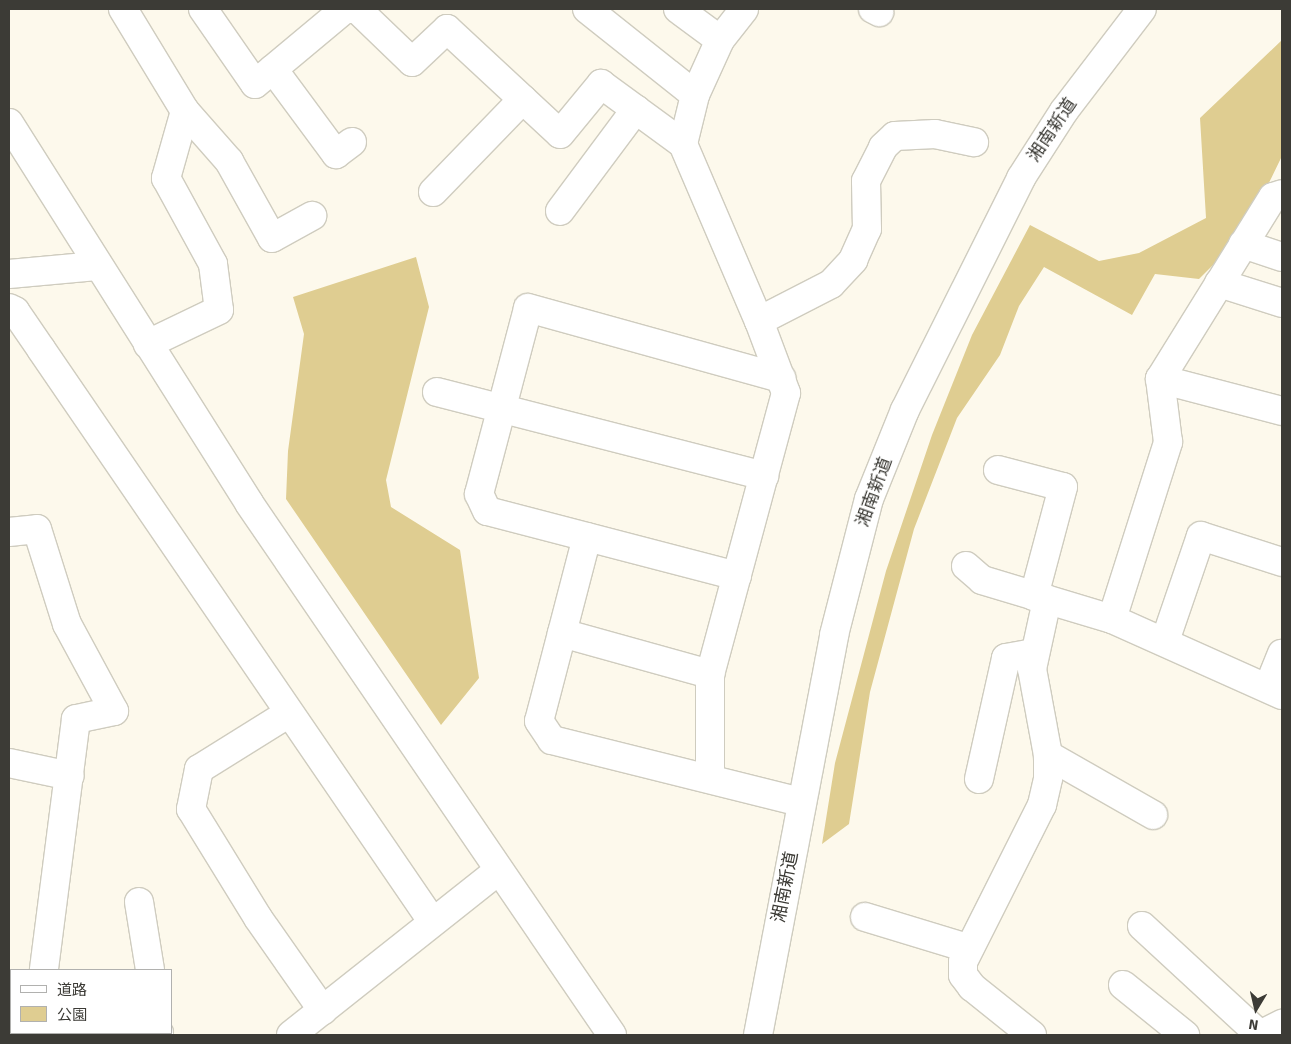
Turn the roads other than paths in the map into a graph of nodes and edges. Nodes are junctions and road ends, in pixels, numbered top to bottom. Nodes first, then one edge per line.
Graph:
1 (123, 9) edge
2 (203, 9) edge
3 (357, 9) edge
4 (587, 9) edge
5 (678, 9) edge
6 (744, 9) edge
7 (1142, 9) edge
8 (720, 40) junction
9 (273, 69) junction
10 (695, 95) junction
11 (523, 99) junction
12 (636, 109) junction
13 (185, 111) junction
14 (9, 124) edge
15 (352, 142) dead end
16 (974, 142) dead end
17 (683, 144) junction
18 (433, 192) dead end
19 (1282, 194) edge
20 (560, 211) dead end
21 (312, 216) dead end
22 (1247, 236) junction
23 (1282, 257) edge
24 (97, 266) junction
25 (9, 274) edge
26 (1219, 283) junction
27 (1282, 303) edge
28 (9, 308) edge
29 (759, 321) junction
30 (148, 344) junction
31 (781, 378) junction
32 (1160, 379) junction
33 (437, 392) dead end
34 (502, 408) junction
35 (1282, 412) edge
36 (998, 470) dead end
37 (764, 476) junction
38 (9, 532) edge
39 (587, 537) junction
40 (1282, 562) edge
41 (966, 566) dead end
42 (736, 576) junction
43 (1041, 598) junction
44 (1112, 619) junction
45 (562, 633) junction
46 (1165, 641) junction
47 (1034, 653) junction
48 (1282, 654) edge
49 (710, 674) junction
50 (1275, 691) edge
51 (290, 713) junction
52 (1048, 755) junction
53 (9, 763) edge
54 (70, 776) junction
55 (710, 779) junction
56 (978, 779) dead end
57 (801, 802) junction
58 (1153, 815) dead end
59 (499, 870) junction
60 (140, 902) dead end
61 (865, 917) dead end
62 (432, 921) junction
63 (1142, 926) dead end
64 (967, 948) junction
65 (44, 969) edge
66 (150, 969) edge
67 (1123, 985) dead end
68 (323, 1011) junction
69 (1282, 1024) edge
70 (291, 1035) edge
71 (612, 1035) edge
72 (758, 1035) edge
73 (1032, 1035) edge
74 (1185, 1035) edge
75 (1260, 1035) edge

1 - 13 street
2 - 9 street
3 - 9 street
3 - 11 street
4 - 10 street
5 - 8 street
6 - 8 street
7 - 57 street, 湘南新道
8 - 10 street
9 - 15 street
10 - 17 street
11 - 12 street
11 - 18 street
12 - 17 street
12 - 20 street
13 - 21 street
13 - 30 street
14 - 24 street
16 - 29 street
17 - 29 street
19 - 22 street
22 - 23 street
22 - 26 street
24 - 25 street
24 - 30 street
26 - 27 street
26 - 32 street
28 - 51 street
29 - 31 street
30 - 59 street
31 - 34 street
31 - 37 street
32 - 35 street
32 - 44 street
33 - 34 street
34 - 37 street
34 - 39 street
36 - 43 street
37 - 42 street
38 - 54 street
39 - 42 street
39 - 45 street
40 - 46 street
41 - 43 street
42 - 49 street
43 - 44 street
43 - 47 street
44 - 46 street
45 - 49 street
45 - 55 street
46 - 50 street
47 - 52 street
47 - 56 street
48 - 50 street
49 - 55 street
51 - 62 street
51 - 68 street
52 - 58 street
52 - 64 street
53 - 54 street
54 - 65 street
55 - 57 street
57 - 72 street, 湘南新道
59 - 62 street
59 - 71 street
60 - 66 street
61 - 64 street
62 - 68 street
63 - 75 street
64 - 73 street
67 - 74 street
68 - 70 street
69 - 75 street

